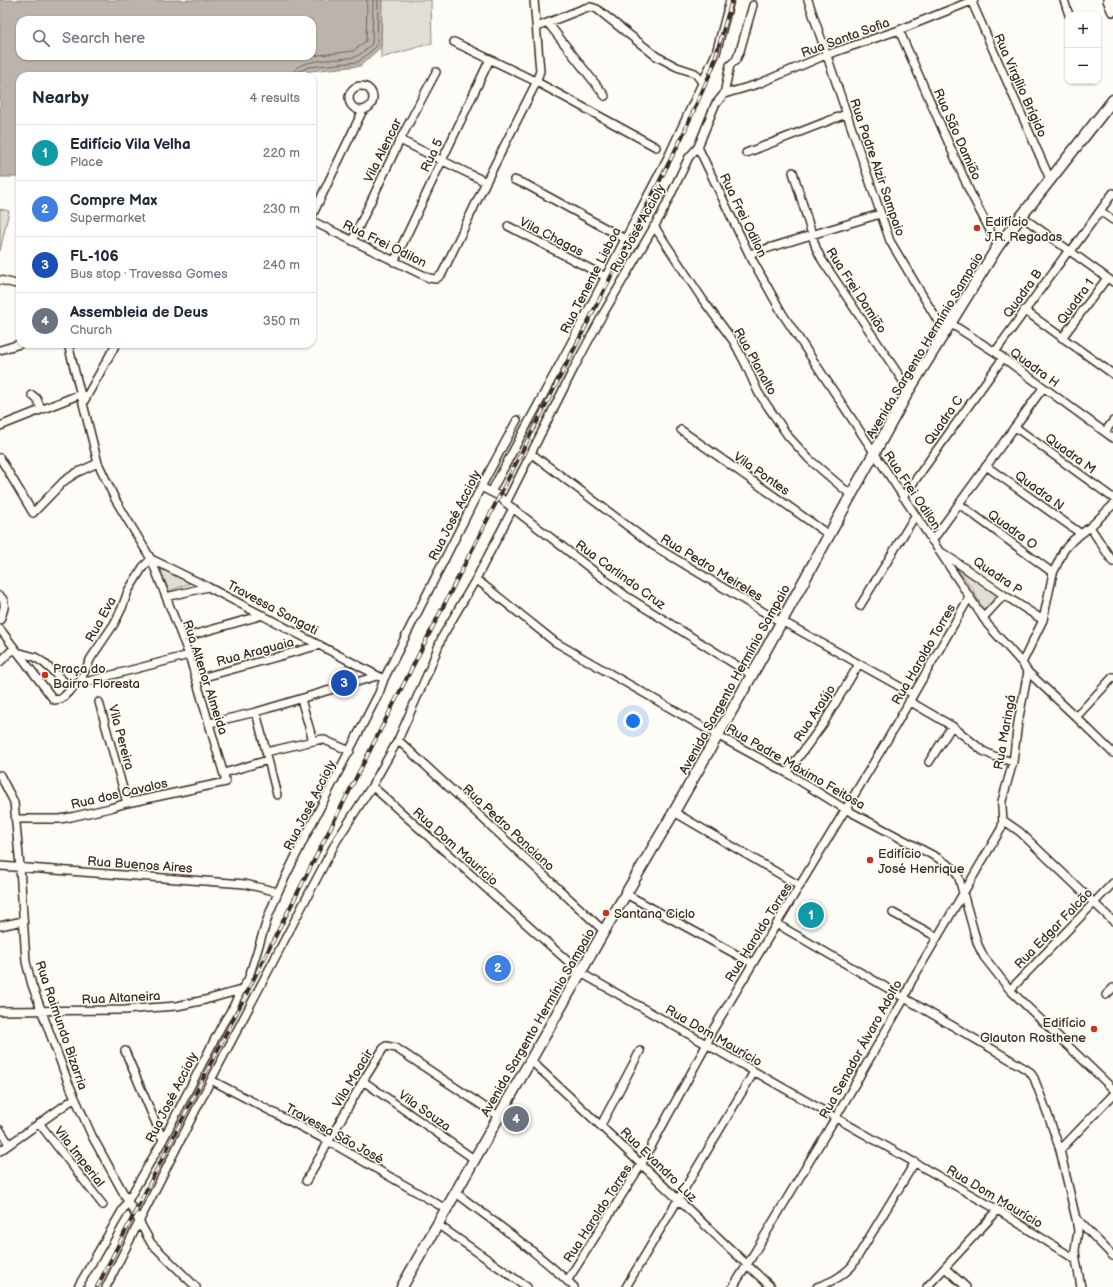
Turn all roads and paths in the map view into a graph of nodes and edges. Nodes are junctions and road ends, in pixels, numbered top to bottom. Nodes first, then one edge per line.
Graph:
1 (534, 0) edge
2 (730, 0) edge
3 (808, 0) edge
4 (972, 0) edge
5 (1064, 0) edge
6 (1109, 0) edge
7 (753, 5) dead end
8 (1113, 10) edge
9 (1069, 12) edge
10 (548, 23) junction
11 (537, 27) junction
12 (899, 30) junction
13 (454, 42) dead end
14 (826, 55) junction
15 (490, 59) junction
16 (436, 72) dead end
17 (704, 76) junction
18 (535, 81) junction
19 (724, 94) junction
20 (606, 96) dead end
21 (1113, 100) edge
22 (363, 110) dead end
23 (846, 114) junction
24 (400, 140) junction
25 (656, 147) dead end
26 (698, 147) junction
27 (746, 153) dead end
28 (441, 161) junction
29 (793, 172) dead end
30 (1050, 179) junction
31 (514, 180) dead end
32 (486, 182) junction
33 (1113, 193) edge
34 (316, 208) edge
35 (1100, 211) junction
36 (880, 214) junction
37 (1021, 216) junction
38 (1113, 220) edge
39 (316, 223) edge
40 (508, 226) dead end
41 (654, 226) junction
42 (812, 234) junction
43 (625, 239) junction
44 (352, 241) junction
45 (998, 246) junction
46 (1070, 251) junction
47 (749, 254) junction
48 (394, 262) junction
49 (606, 277) junction
50 (0, 280) edge
51 (1110, 280) edge
52 (16, 284) edge
53 (1024, 310) junction
54 (950, 323) junction
55 (945, 333) junction
56 (1062, 338) junction
57 (16, 345) edge
58 (69, 348) edge
59 (114, 348) edge
60 (0, 350) edge
61 (995, 352) junction
62 (1003, 358) junction
63 (1113, 374) edge
64 (1044, 388) junction
65 (909, 390) junction
66 (81, 394) junction
67 (32, 395) dead end
68 (83, 403) junction
69 (41, 409) junction
70 (517, 420) dead end
71 (1113, 421) edge
72 (0, 426) edge
73 (1015, 427) junction
74 (681, 430) dead end
75 (1105, 432) junction
76 (1113, 438) edge
77 (532, 454) junction
78 (874, 454) junction
79 (0, 458) edge
80 (98, 463) junction
81 (986, 466) junction
82 (481, 487) junction
83 (491, 492) junction
84 (851, 495) junction
85 (903, 497) junction
86 (1113, 498) edge
87 (506, 503) junction
88 (959, 504) junction
89 (1113, 505) edge
90 (513, 508) junction
91 (916, 516) junction
92 (1090, 527) junction
93 (1080, 533) junction
94 (829, 535) junction
95 (932, 541) junction
96 (940, 550) junction
97 (151, 558) junction
98 (1113, 562) edge
99 (1053, 573) junction
100 (476, 579) junction
101 (208, 586) junction
102 (1004, 595) junction
103 (0, 596) edge
104 (166, 596) junction
105 (970, 596) junction
106 (860, 606) dead end
107 (263, 615) junction
108 (983, 618) junction
109 (0, 620) edge
110 (1043, 620) junction
111 (782, 622) junction
112 (0, 629) edge
113 (182, 638) junction
114 (320, 645) junction
115 (16, 650) junction
116 (189, 655) junction
117 (0, 662) edge
118 (1022, 663) junction
119 (859, 664) junction
120 (1028, 672) junction
121 (752, 674) junction
122 (380, 677) junction
123 (1113, 677) edge
124 (197, 679) junction
125 (80, 680) junction
126 (72, 689) junction
127 (911, 698) junction
128 (301, 699) junction
129 (99, 702) dead end
130 (256, 712) junction
131 (1076, 717) junction
132 (210, 723) junction
133 (952, 726) junction
134 (717, 736) junction
135 (398, 740) junction
136 (313, 741) junction
137 (350, 751) junction
138 (1113, 753) edge
139 (267, 756) junction
140 (929, 762) dead end
141 (1013, 762) junction
142 (224, 773) junction
143 (787, 773) junction
144 (0, 775) edge
145 (226, 782) joint
146 (372, 786) junction
147 (278, 795) dead end
148 (127, 802) junction
149 (845, 809) junction
150 (674, 812) junction
151 (16, 819) junction
152 (1003, 820) junction
153 (0, 866) edge
154 (20, 867) junction
155 (1113, 883) edge
156 (800, 886) junction
157 (278, 892) junction
158 (626, 894) junction
159 (963, 895) junction
160 (1093, 902) junction
161 (893, 913) dead end
162 (23, 921) junction
163 (1113, 921) edge
164 (777, 924) junction
165 (0, 926) edge
166 (604, 931) junction
167 (937, 937) junction
168 (752, 963) junction
169 (581, 973) junction
170 (1113, 988) edge
171 (241, 990) junction
172 (1010, 990) junction
173 (1106, 995) dead end
174 (904, 998) junction
175 (0, 1011) edge
176 (42, 1011) junction
177 (707, 1044) junction
178 (125, 1051) dead end
179 (640, 1051) dead end
180 (530, 1060) junction
181 (754, 1072) junction
182 (211, 1080) junction
183 (363, 1081) junction
184 (1113, 1089) edge
185 (1113, 1095) edge
186 (74, 1098) junction
187 (498, 1116) junction
188 (836, 1117) junction
189 (39, 1122) junction
190 (601, 1125) junction
191 (0, 1130) edge
192 (163, 1140) junction
193 (328, 1141) junction
194 (9, 1144) junction
195 (1060, 1150) junction
196 (0, 1151) edge
197 (474, 1159) junction
198 (915, 1162) junction
199 (641, 1165) junction
200 (306, 1181) dead end
201 (455, 1192) junction
202 (678, 1198) junction
203 (128, 1202) junction
204 (102, 1205) dead end
205 (446, 1209) junction
206 (998, 1210) junction
207 (1076, 1219) junction
208 (139, 1221) junction
209 (437, 1224) junction
210 (1113, 1256) edge
211 (1076, 1260) junction
212 (747, 1265) junction
213 (945, 1268) junction
214 (568, 1281) junction
215 (78, 1287) edge
216 (106, 1287) edge
217 (196, 1287) edge
218 (402, 1287) edge
219 (527, 1287) edge
220 (574, 1287) edge
221 (626, 1287) edge
222 (733, 1287) edge
223 (771, 1287) edge
224 (817, 1287) edge
225 (927, 1287) edge
226 (966, 1287) edge
227 (1081, 1287) edge

1 - 11 street, Rua Frei Odilon
2 - 17 street, Rua Tenente Lisboa
3 - 14 street, Rua Padre Alzir Sampaio
4 - 12 street, Rua Santa Sofia
4 - 30 street, Rua Virgílio Brígido
5 - 9 street
6 - 8 main road
7 - 19 street
10 - 11 street
10 - 17 street
10 - 20 street
11 - 18 street, Rua Frei Odilon
12 - 14 street, Rua Santa Sofia
12 - 45 street, Rua São Damião
13 - 15 street
14 - 19 street, Rua Santa Sofia
14 - 23 street, Rua Padre Alzir Sampaio
15 - 18 street
15 - 28 street, Rua 5
16 - 24 street, Vila Alencar
17 - 43 street, Rua Tenente Lisboa
18 - 25 street
18 - 32 street, Rua Frei Odilon
19 - 26 street, Rua José Accioly
21 - 30 main road, Avenida Sargento Hermínio Sampaio
22 - 34 street
23 - 27 street
23 - 36 street, Rua Padre Alzir Sampaio
24 - 28 street
24 - 44 street, Vila Alencar
26 - 41 street, Rua José Accioly
26 - 47 street, Rua Frei Odilon
28 - 32 street
28 - 48 street, Rua 5
29 - 42 street, Rua Frei Damião
30 - 37 main road, Avenida Sargento Hermínio Sampaio
31 - 43 street
32 - 48 street, Rua Frei Odilon
33 - 35 street, Quadra B
35 - 38 street
35 - 46 street, Quadra B
36 - 42 street
36 - 55 street, Rua Padre Alzir Sampaio
37 - 45 main road, Avenida Sargento Hermínio Sampaio
37 - 46 street
39 - 44 street, Rua Frei Odilon
40 - 49 street, Vila Chagas
41 - 77 street, Rua José Accioly
41 - 84 street, Rua Planalto
42 - 47 street
42 - 65 street, Rua Frei Damião
43 - 49 street, Rua Tenente Lisboa
44 - 48 street, Rua Frei Odilon
45 - 54 main road, Avenida Sargento Hermínio Sampaio
46 - 51 street
46 - 53 street, Quadra B
47 - 78 street, Rua Frei Odilon
49 - 83 street, Rua Tenente Lisboa
50 - 52 street
51 - 56 street, Quadra 1
53 - 56 street
53 - 61 street, Quadra B
54 - 55 main road, Avenida Sargento Hermínio Sampaio
54 - 61 street, Quadra H
55 - 65 main road, Avenida Sargento Hermínio Sampaio
56 - 63 street
57 - 60 street
58 - 66 street, Rua Altenor Almeida
59 - 68 street
61 - 62 street, Quadra H
62 - 64 street, Quadra H
62 - 85 street, Quadra C
64 - 73 street
64 - 75 street, Quadra H
65 - 78 main road, Avenida Sargento Hermínio Sampaio
66 - 68 street, Rua Altenor Almeida
66 - 69 street
67 - 69 street
68 - 80 street, Rua Altenor Almeida
69 - 72 street
70 - 82 street, Rua José Accioly
71 - 75 street
73 - 81 street
73 - 86 street, Quadra M
74 - 94 street, Vila Pontes
75 - 76 street, Quadra H
77 - 87 street, Rua José Accioly
77 - 111 street, Rua Pedro Meireles
78 - 84 main road, Avenida Sargento Hermínio Sampaio
78 - 85 street, Rua Frei Odilon
79 - 80 street
80 - 97 street, Rua Altenor Almeida
81 - 88 street
81 - 93 street, Quadra N
82 - 83 street, Rua Carlindo Cruz
82 - 122 street, Rua José Accioly
83 - 87 street, Rua Carlindo Cruz
84 - 94 main road, Avenida Sargento Hermínio Sampaio
85 - 91 street, Rua Frei Odilon
87 - 90 street, Rua Carlindo Cruz
88 - 95 street
88 - 99 street, Quadra O
89 - 92 street
90 - 100 street
90 - 121 street, Rua Carlindo Cruz
91 - 95 street, Rua Frei Odilon
91 - 106 street
92 - 93 street
92 - 98 street
93 - 99 street
94 - 111 main road, Avenida Sargento Hermínio Sampaio
95 - 96 street, Rua Frei Odilon
96 - 102 street, Quadra P
96 - 105 street, Rua Frei Odilon
97 - 101 street, Travessa Sangati
97 - 104 street, Rua Altenor Almeida
97 - 125 street, Rua Eva
99 - 110 street
100 - 134 street, Rua Padre Máximo Feitosa
100 - 135 street
101 - 104 street
101 - 107 street, Travessa Sangati
102 - 108 street
102 - 110 street, Quadra P
103 - 109 street
104 - 113 street, Rua Altenor Almeida
105 - 108 street, Rua Frei Odilon
105 - 127 street, Rua Haroldo Torres
107 - 113 street
107 - 114 street, Travessa Sangati
108 - 118 street, Rua Frei Odilon
110 - 118 street
111 - 119 street, Rua Pedro Meireles
111 - 121 main road, Avenida Sargento Hermínio Sampaio
112 - 115 street
113 - 116 street, Rua Altenor Almeida
114 - 122 street, Travessa Sangati
114 - 124 street, Rua Araguaia
115 - 117 street
115 - 126 street
115 - 126 street, Rua Eva
116 - 124 street, Rua Altenor Almeida
116 - 125 street
118 - 120 street, Rua Frei Odilon
119 - 127 street, Rua Pedro Meireles
119 - 143 street, Rua Araújo
120 - 131 street, Rua Frei Odilon
120 - 141 street, Rua Maringá
121 - 134 main road, Avenida Sargento Hermínio Sampaio
122 - 128 street
122 - 137 street, Rua José Accioly
123 - 131 street
124 - 132 street, Rua Altenor Almeida
125 - 126 street, Rua Eva
127 - 133 street, Rua Pedro Meireles
127 - 149 street, Rua Haroldo Torres
128 - 130 street
128 - 136 street
129 - 148 street, Vila Pereira
130 - 132 street
130 - 139 street
131 - 138 street, Rua Frei Odilon
132 - 142 street, Rua Altenor Almeida
133 - 140 street
133 - 141 street, Rua Pedro Meireles
134 - 143 street, Rua Padre Máximo Feitosa
134 - 150 main road, Avenida Sargento Hermínio Sampaio
135 - 146 street
135 - 166 street, Rua Pedro Ponciano
136 - 137 street
136 - 139 street
137 - 157 street, Rua José Accioly
139 - 142 street
139 - 147 street
141 - 152 street, Rua Maringá
142 - 145 street, Rua Altenor Almeida
143 - 149 street, Rua Padre Máximo Feitosa
144 - 151 street, Rua Raimundo Bizarria
145 - 148 street, Rua dos Cavalos
146 - 169 street, Rua Dom Maurício
146 - 182 street
148 - 151 street, Rua dos Cavalos
149 - 156 street, Rua Haroldo Torres
149 - 159 street, Rua Padre Máximo Feitosa
150 - 156 street
150 - 158 main road, Avenida Sargento Hermínio Sampaio
151 - 154 street, Rua Raimundo Bizarria
152 - 159 street, Rua Senador Álvaro Adolfo
152 - 160 street
153 - 154 street, Rua Buenos Aires
154 - 157 street, Rua Buenos Aires
154 - 162 street, Rua Raimundo Bizarria
155 - 160 street, Rua Edgar Falcão
156 - 164 street, Rua Haroldo Torres
157 - 171 street, Rua José Accioly
158 - 166 main road, Avenida Sargento Hermínio Sampaio
158 - 168 street
159 - 167 street, Rua Senador Álvaro Adolfo
159 - 172 street, Rua Padre Máximo Feitosa
160 - 163 street
160 - 172 street, Rua Edgar Falcão
161 - 167 street
162 - 165 street
162 - 176 street, Rua Raimundo Bizarria
164 - 168 street, Rua Haroldo Torres
164 - 174 street
166 - 169 main road, Avenida Sargento Hermínio Sampaio
167 - 174 street, Rua Senador Álvaro Adolfo
168 - 177 street, Rua Haroldo Torres
169 - 177 street, Rua Dom Maurício
169 - 180 main road, Avenida Sargento Hermínio Sampaio
170 - 173 street
171 - 176 street, Rua Altaneira
171 - 192 street, Rua José Accioly
172 - 184 street, Rua Padre Máximo Feitosa
174 - 188 street, Rua Senador Álvaro Adolfo
174 - 195 street
175 - 176 street, Rua Altaneira
176 - 186 street, Rua Raimundo Bizarria
177 - 181 street, Rua Dom Maurício
177 - 199 street, Rua Haroldo Torres
178 - 192 street
179 - 190 street
180 - 187 main road, Avenida Sargento Hermínio Sampaio
180 - 190 street, Rua Evandro Luz
181 - 188 street, Rua Dom Maurício
181 - 202 street
182 - 193 street, Travessa São José
182 - 208 street
183 - 187 street, Vila Moacir
183 - 193 street, Vila Moacir
183 - 197 street, Vila Souza
185 - 195 street
186 - 189 street
186 - 203 street, Rua Raimundo Bizarria
187 - 197 main road, Avenida Sargento Hermínio Sampaio
188 - 198 street, Rua Dom Maurício
188 - 212 street, Rua Senador Álvaro Adolfo
189 - 194 street
189 - 204 street, Vila Imperial
190 - 199 street, Rua Evandro Luz
191 - 194 street
192 - 203 street, Rua José Accioly
193 - 200 street, Vila Moacir
193 - 205 street, Travessa São José
194 - 196 street
195 - 207 street
197 - 201 main road, Avenida Sargento Hermínio Sampaio
198 - 206 street, Rua Dom Maurício
198 - 224 street
199 - 202 street, Rua Evandro Luz
199 - 214 street, Rua Haroldo Torres
201 - 205 main road, Avenida Sargento Hermínio Sampaio
201 - 214 street
202 - 212 street, Rua Evandro Luz
202 - 221 street
203 - 208 street, Rua Raimundo Bizarria
203 - 215 street, Rua José Accioly
205 - 209 main road, Avenida Sargento Hermínio Sampaio
206 - 211 street, Rua Dom Maurício
206 - 213 street
207 - 210 street
207 - 211 street
208 - 216 street
208 - 217 street, Rua Raimundo Bizarria
209 - 218 main road, Avenida Sargento Hermínio Sampaio
209 - 219 street
211 - 227 street
212 - 222 street, Rua Senador Álvaro Adolfo
212 - 223 street, Rua Evandro Luz
213 - 225 street
213 - 226 street
214 - 220 street

